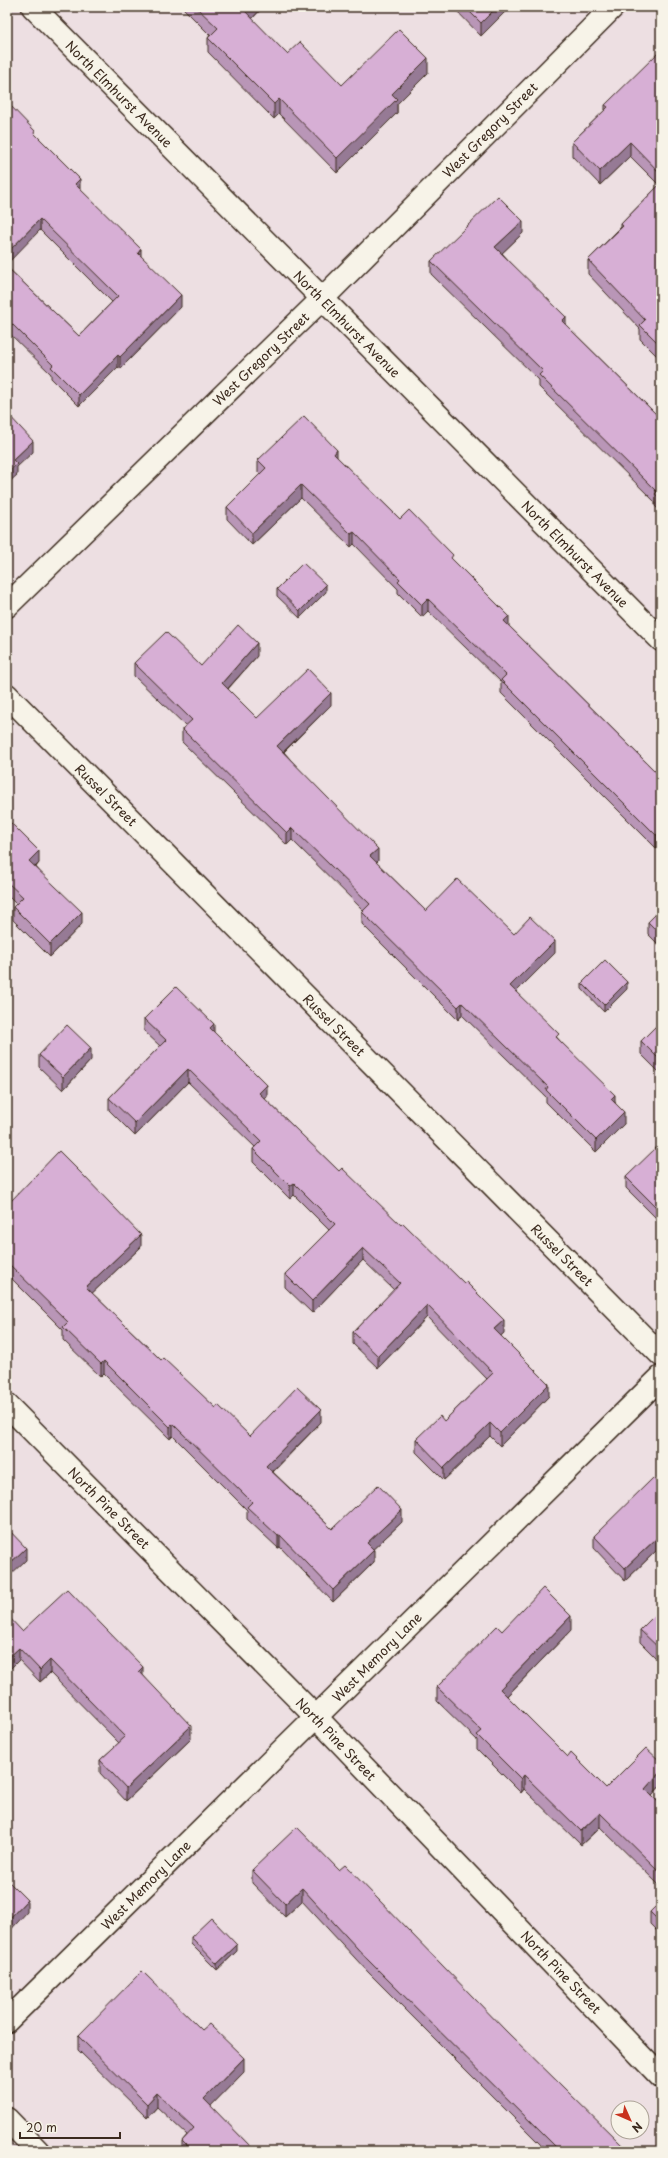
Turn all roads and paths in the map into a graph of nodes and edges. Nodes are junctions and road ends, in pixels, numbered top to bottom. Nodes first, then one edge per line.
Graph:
1 (33, 7) edge
2 (613, 7) edge
3 (322, 299) junction
4 (7, 606) edge
5 (661, 640) edge
6 (7, 695) edge
7 (661, 1355) edge
8 (661, 1378) edge
9 (7, 1405) edge
10 (316, 1717) junction
11 (7, 2021) edge
12 (661, 2077) edge
13 (7, 2119) edge
14 (38, 2151) edge

1 - 3 street, North Elmhurst Avenue
2 - 3 street, West Gregory Street
3 - 4 street, West Gregory Street
3 - 5 street, North Elmhurst Avenue
6 - 7 street, Russel Street
8 - 10 street, West Memory Lane
9 - 10 street, North Pine Street
10 - 11 street, West Memory Lane
10 - 12 street, North Pine Street
13 - 14 street

